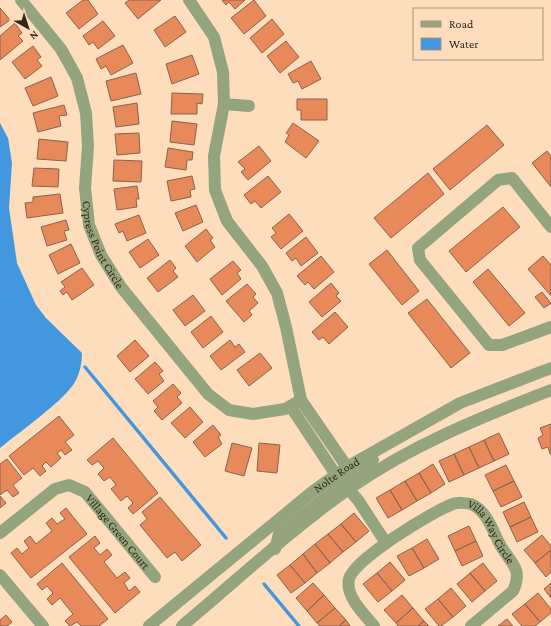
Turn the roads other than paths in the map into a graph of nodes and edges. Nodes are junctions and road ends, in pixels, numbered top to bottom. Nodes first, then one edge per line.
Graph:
1 (21, 0) edge
2 (189, 0) edge
3 (224, 104) junction
4 (249, 106) dead end
5 (551, 227) edge
6 (551, 327) edge
7 (551, 368) edge
8 (551, 390) edge
9 (292, 405) junction
10 (424, 423) junction
11 (344, 462) junction
12 (334, 475) junction
13 (367, 478) junction
14 (350, 489) junction
15 (363, 503) junction
16 (0, 533) edge
17 (389, 541) junction
18 (275, 549) junction
19 (0, 575) edge
20 (155, 577) dead end
21 (43, 626) edge
22 (149, 626) edge
23 (182, 626) edge
24 (374, 626) edge
25 (471, 626) edge

1 - 9 street, Cypress Point Circle
2 - 3 street
3 - 4 street
3 - 9 street
5 - 6 street
7 - 10 street, Nolte Road
8 - 13 street, Nolte Road
9 - 11 street
9 - 12 street
10 - 11 street, Nolte Road
10 - 14 street
11 - 12 street
12 - 14 street
12 - 18 street
12 - 22 street, Nolte Road
13 - 14 street, Nolte Road
13 - 15 street
14 - 15 street
14 - 18 street, Nolte Road
15 - 17 street
16 - 20 street, Village Green Court
17 - 24 street, Villa Way Circle
17 - 25 street, Villa Way Circle
18 - 23 street, Nolte Road
19 - 21 street

